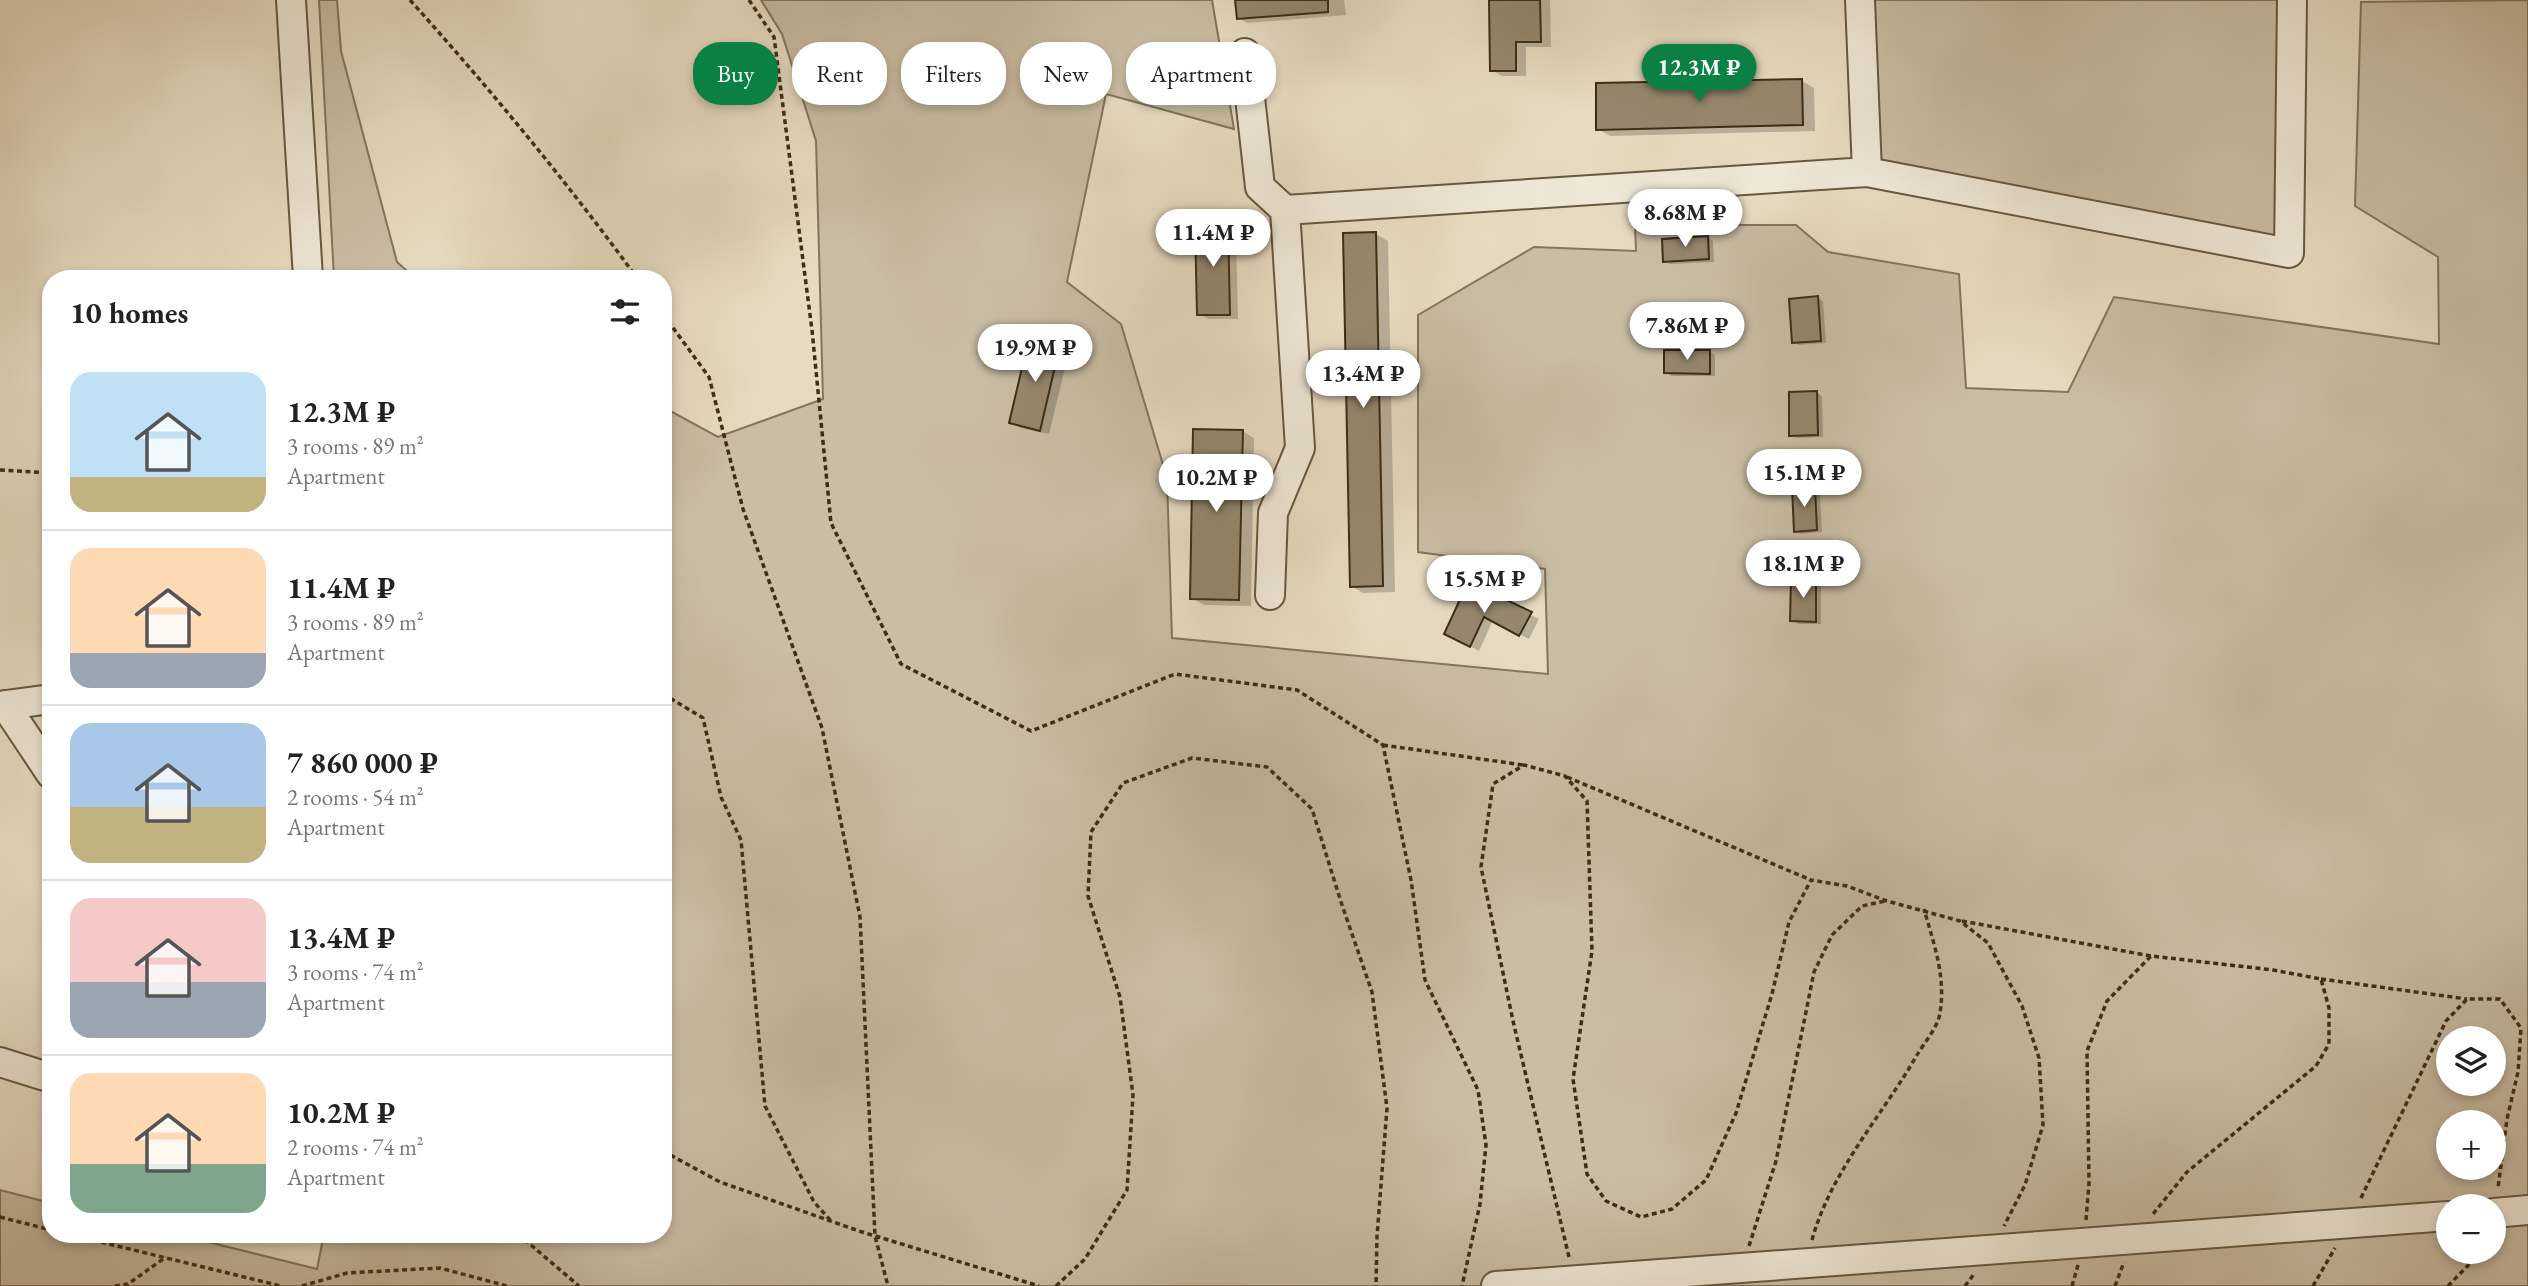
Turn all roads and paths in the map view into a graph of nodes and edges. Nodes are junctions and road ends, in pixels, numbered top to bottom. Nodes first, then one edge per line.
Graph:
1 (291, 0) edge
2 (410, 0) edge
3 (748, 0) edge
4 (1860, 0) edge
5 (2292, 0) edge
6 (1251, 105) edge
7 (1867, 172) junction
8 (1285, 210) junction
9 (308, 270) edge
10 (631, 270) edge
11 (672, 326) edge
12 (0, 470) edge
13 (42, 472) edge
14 (1270, 595) dead end
15 (672, 699) edge
16 (42, 700) edge
17 (3, 705) edge
18 (1383, 745) junction
19 (42, 761) edge
20 (1524, 765) junction
21 (1565, 776) junction
22 (1811, 880) junction
23 (1887, 901) junction
24 (1924, 909) junction
25 (1960, 920) junction
26 (2151, 956) junction
27 (2321, 979) junction
28 (2467, 999) junction
29 (0, 1062) edge
30 (42, 1075) edge
31 (672, 1156) edge
32 (2187, 1172) dead end
33 (2089, 1183) dead end
34 (2025, 1185) dead end
35 (2497, 1194) edge
36 (2528, 1210) edge
37 (2506, 1212) edge
38 (0, 1217) edge
39 (2436, 1217) edge
40 (831, 1222) junction
41 (2349, 1223) junction
42 (42, 1228) edge
43 (875, 1236) junction
44 (106, 1243) edge
45 (529, 1243) edge
46 (166, 1257) junction
47 (1806, 1263) junction
48 (2469, 1264) edge
49 (1743, 1268) junction
50 (1574, 1280) junction
51 (115, 1286) edge
52 (281, 1286) edge
53 (302, 1286) edge
54 (506, 1286) edge
55 (579, 1286) edge
56 (888, 1286) edge
57 (1039, 1286) edge
58 (1056, 1286) edge
59 (1376, 1286) edge
60 (1462, 1286) edge
61 (1496, 1286) edge
62 (2314, 1286) edge
63 (2448, 1286) edge

1 - 9 lane
2 - 10 path
3 - 18 path
4 - 7 lane
5 - 7 lane
6 - 8 lane
7 - 8 lane
8 - 14 lane
11 - 43 path
12 - 13 path
15 - 40 path
16 - 17 lane
17 - 19 lane
18 - 20 path
18 - 60 path
20 - 21 path
20 - 50 path
21 - 22 path
21 - 22 path
22 - 23 path
23 - 24 path
23 - 49 path
24 - 25 path
24 - 47 path
25 - 26 path
25 - 34 path
26 - 27 path
26 - 33 path
27 - 28 path
27 - 32 path
28 - 35 path
28 - 41 path
29 - 30 lane
31 - 40 path
36 - 37 lane
38 - 42 path
39 - 41 lane
40 - 43 path
41 - 47 lane
41 - 62 path
43 - 56 path
43 - 57 path
44 - 46 path
45 - 55 path
46 - 51 path
46 - 52 path
47 - 49 lane
48 - 63 path
49 - 50 lane
50 - 61 lane
53 - 54 path
58 - 59 path

